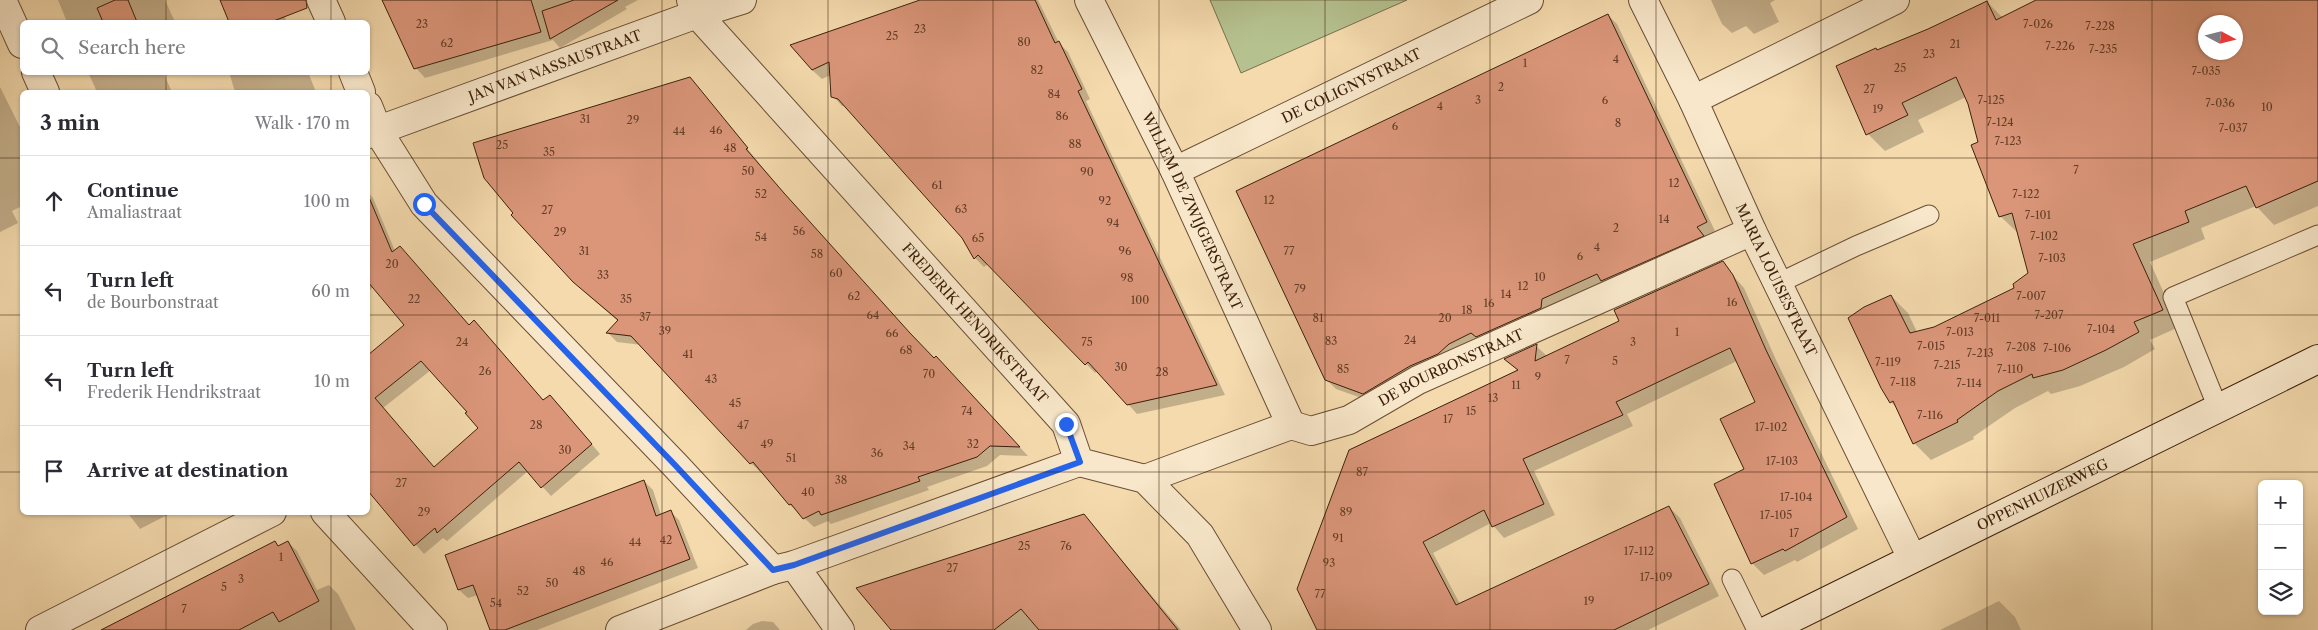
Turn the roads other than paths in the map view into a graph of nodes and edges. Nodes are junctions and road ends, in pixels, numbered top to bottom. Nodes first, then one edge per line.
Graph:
1 (2, 0) edge
2 (321, 0) edge
3 (742, 0) edge
4 (1089, 0) edge
5 (1529, 0) edge
6 (1643, 0) edge
7 (1895, 0) edge
8 (694, 7) edge
9 (330, 20) edge
10 (20, 40) edge
11 (37, 75) edge
12 (354, 75) edge
13 (44, 90) edge
14 (361, 90) edge
15 (1693, 100) junction
16 (371, 124) edge
17 (1175, 171) junction
18 (1929, 215) dead end
19 (1752, 231) junction
20 (2318, 235) edge
21 (1779, 283) junction
22 (2318, 359) edge
23 (2218, 408) junction
24 (1291, 425) junction
25 (1080, 462) junction
26 (1144, 479) junction
27 (266, 515) edge
28 (328, 515) edge
29 (1912, 558) junction
30 (784, 568) junction
31 (1732, 579) dead end
32 (40, 630) edge
33 (433, 630) edge
34 (620, 630) edge
35 (840, 630) edge
36 (1257, 630) edge
37 (1757, 630) edge
38 (1768, 630) edge

1 - 10 street
2 - 9 street
3 - 8 street, JAN VAN NASSAUSTRAAT
4 - 17 street, WILLEM DE ZWIJGERSTRAAT
5 - 17 street, DE COLIGNYSTRAAT
6 - 15 street, MARIA LOUISESTRAAT
7 - 15 street
8 - 16 street, JAN VAN NASSAUSTRAAT
8 - 25 street, FREDERIK HENDRIKSTRAAT
11 - 13 street
12 - 14 street
15 - 19 street, MARIA LOUISESTRAAT
16 - 30 street
17 - 24 street, WILLEM DE ZWIJGERSTRAAT
18 - 21 lane
19 - 21 street, MARIA LOUISESTRAAT
19 - 24 street, DE BOURBONSTRAAT
20 - 23 lane
21 - 29 street, MARIA LOUISESTRAAT
22 - 23 street, OPPENHUIZERWEG
23 - 29 street, OPPENHUIZERWEG
24 - 26 street
25 - 26 street
25 - 30 street
26 - 36 street
27 - 32 street
28 - 33 street
29 - 38 street, OPPENHUIZERWEG
30 - 34 street
30 - 35 street
31 - 37 lane

